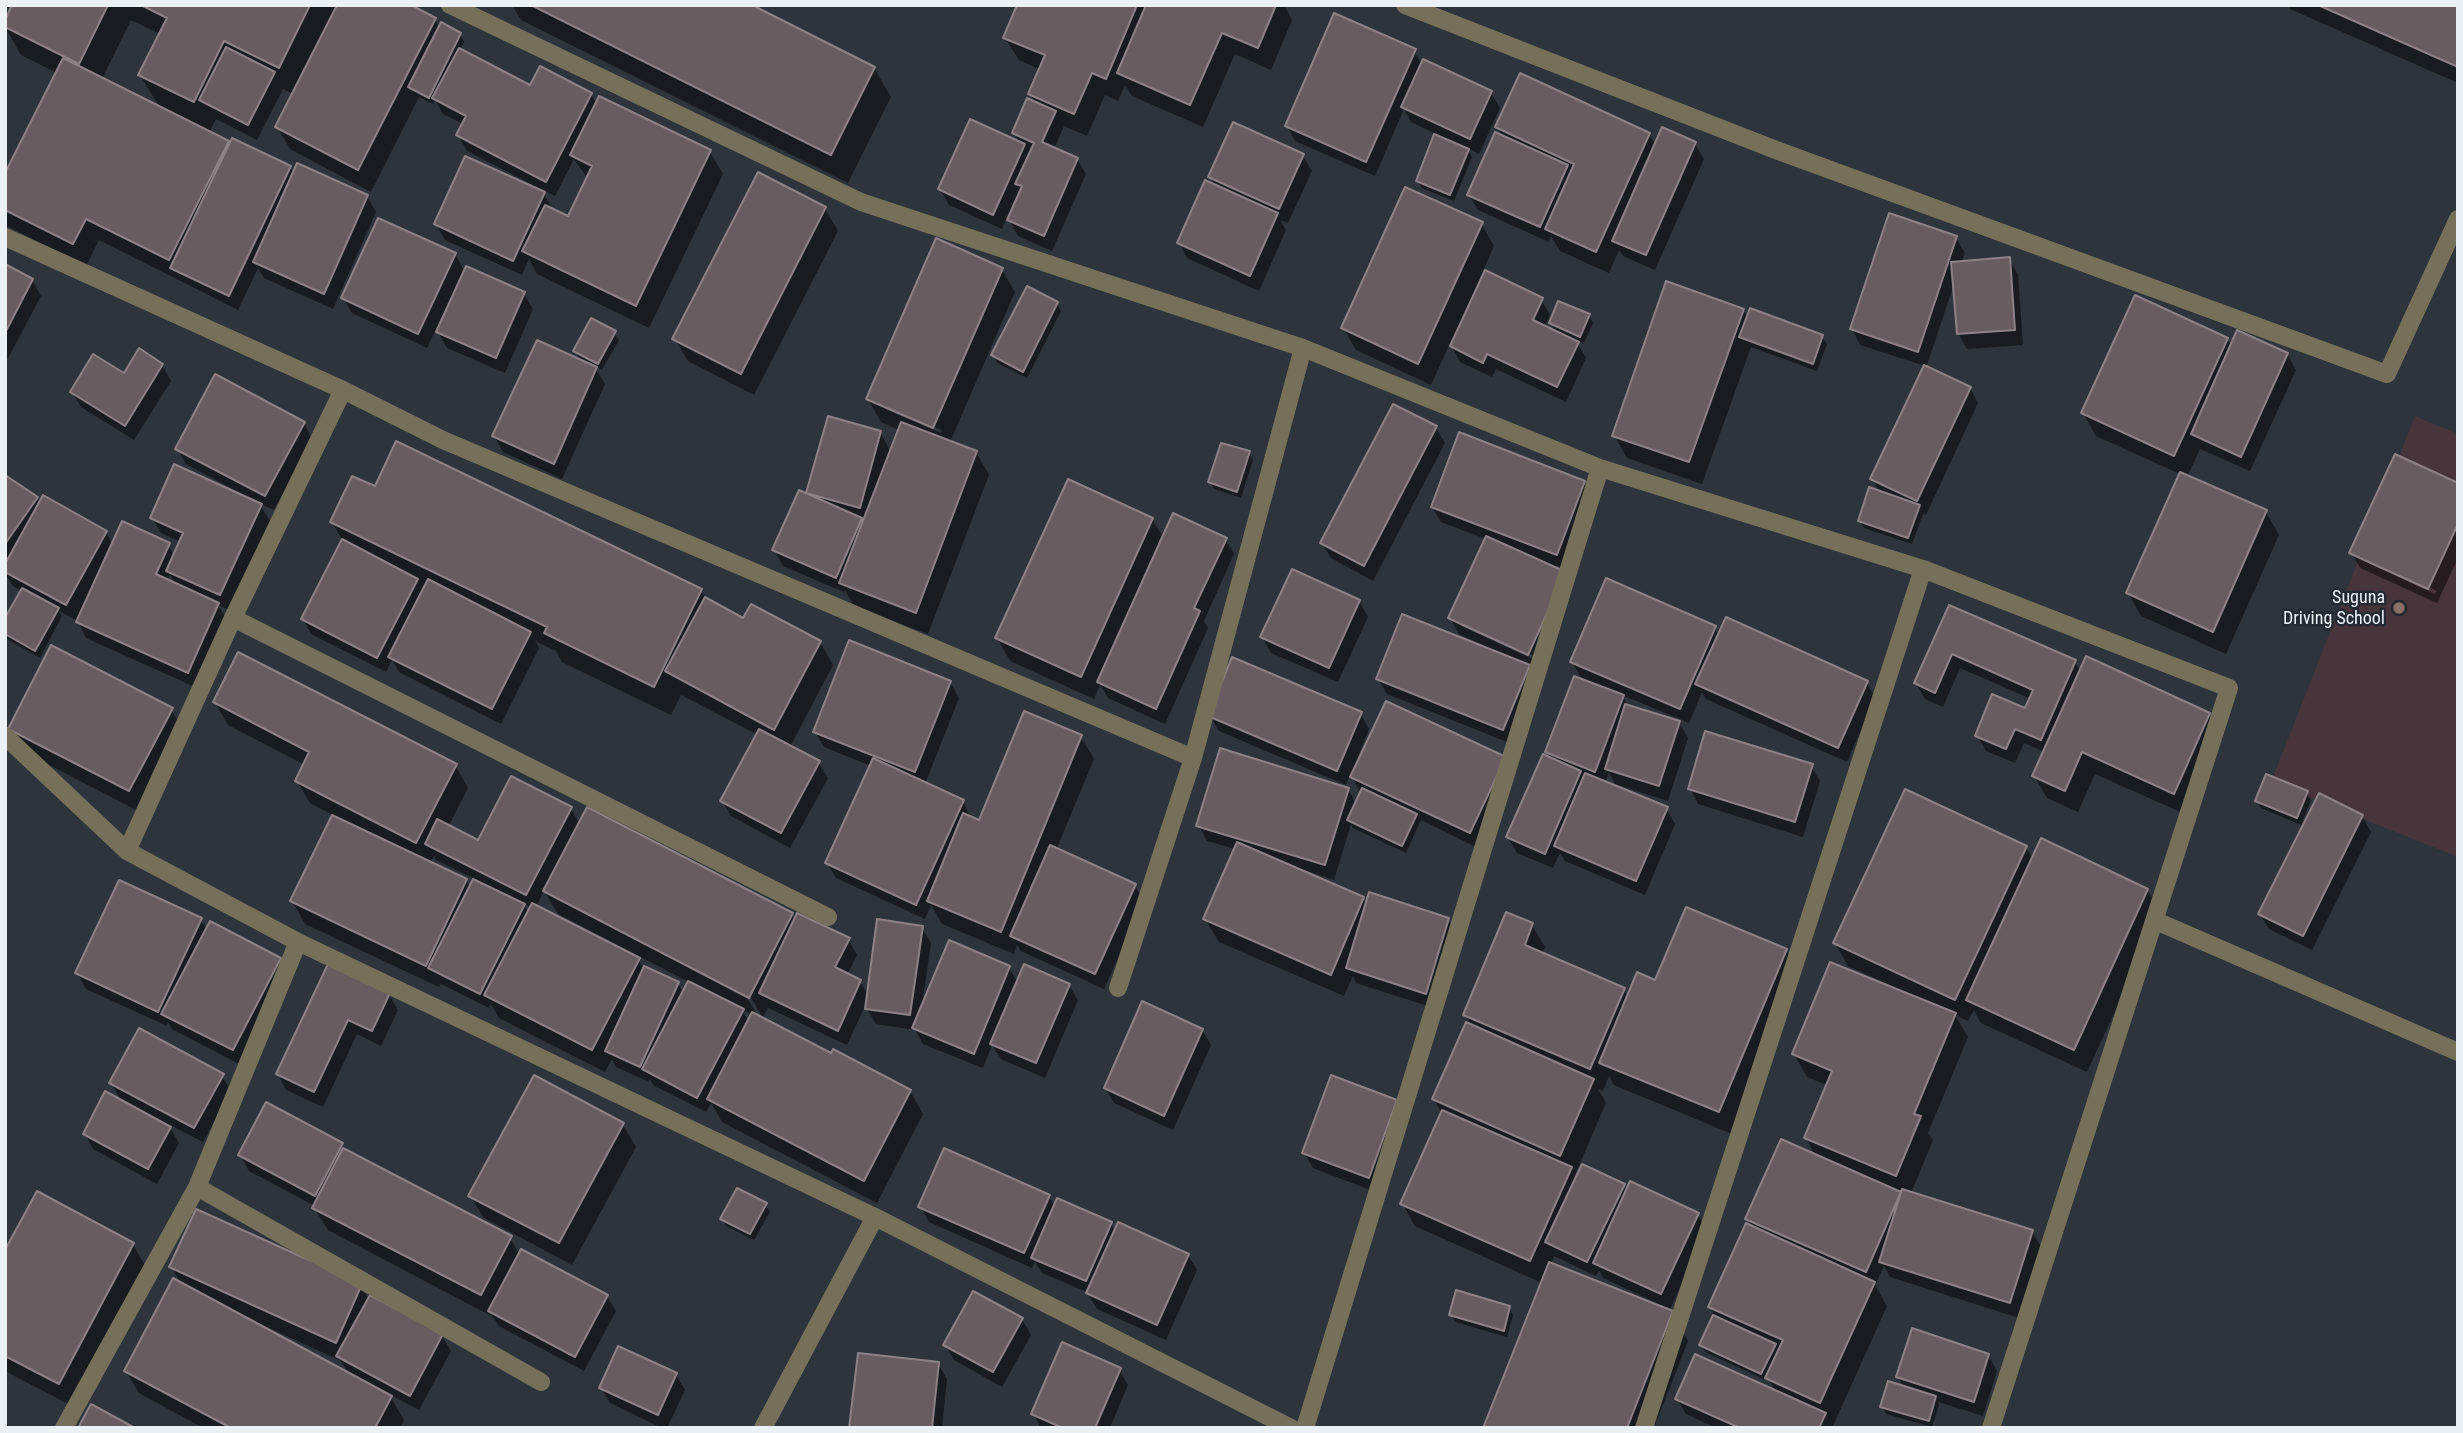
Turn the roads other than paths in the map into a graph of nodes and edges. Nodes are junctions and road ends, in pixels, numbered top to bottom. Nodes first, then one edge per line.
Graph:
1 (450, 5) edge
2 (1405, 5) edge
3 (2458, 219) edge
4 (5, 237) edge
5 (1303, 348) junction
6 (343, 390) junction
7 (1600, 468) junction
8 (1923, 569) junction
9 (233, 618) junction
10 (5, 736) edge
11 (1193, 758) junction
12 (127, 851) junction
13 (828, 917) dead end
14 (2156, 921) junction
15 (298, 942) junction
16 (1118, 988) dead end
17 (2458, 1052) edge
18 (197, 1187) junction
19 (875, 1217) junction
20 (541, 1382) dead end
21 (64, 1428) edge
22 (762, 1428) edge
23 (1291, 1428) edge
24 (1305, 1428) edge
25 (1644, 1428) edge
26 (1991, 1428) edge

1 - 5 street
2 - 3 street
4 - 6 street
5 - 7 street
5 - 11 street
6 - 9 street
6 - 11 street
7 - 8 street
7 - 24 street
8 - 14 street
8 - 25 street
9 - 12 street
9 - 13 street
10 - 12 street
11 - 16 street
12 - 15 street
14 - 17 street
14 - 26 street
15 - 18 street
15 - 19 street
18 - 20 street
18 - 21 street
19 - 22 street
19 - 23 street

